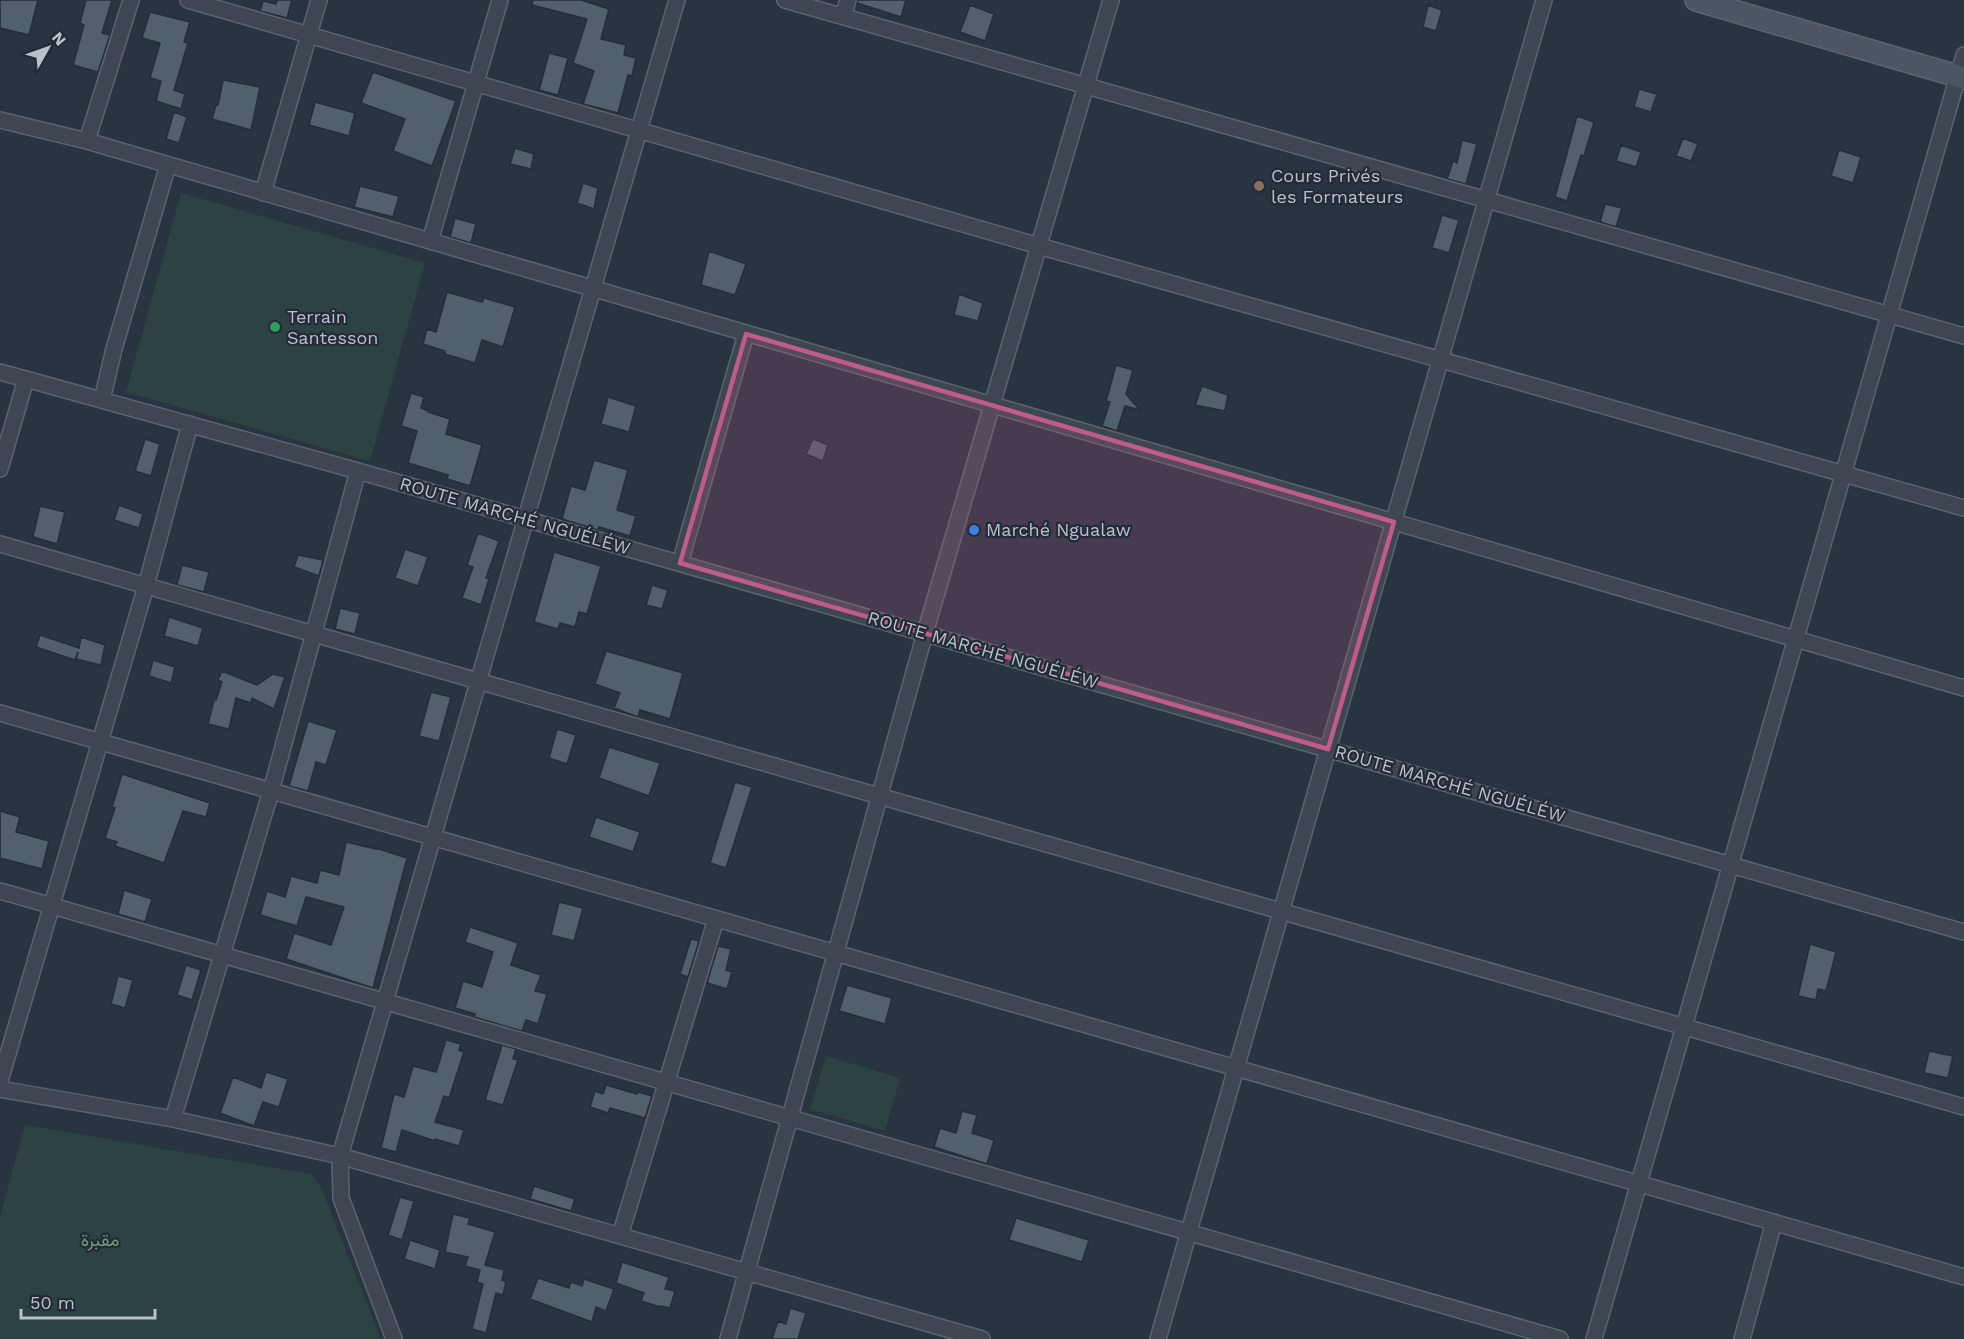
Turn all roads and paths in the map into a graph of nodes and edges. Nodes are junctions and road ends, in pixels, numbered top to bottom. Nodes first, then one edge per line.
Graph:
1 (131, 0) edge
2 (188, 0) edge
3 (319, 0) edge
4 (500, 0) edge
5 (677, 0) edge
6 (785, 0) edge
7 (848, 0) edge
8 (1111, 0) edge
9 (1544, 0) edge
10 (1696, 0) edge
11 (843, 16) junction
12 (309, 35) junction
13 (1964, 55) edge
14 (1961, 77) edge
15 (476, 84) junction
16 (1086, 86) junction
17 (0, 120) edge
18 (639, 131) junction
19 (87, 141) junction
20 (168, 165) junction
21 (263, 193) junction
22 (1486, 200) junction
23 (430, 241) junction
24 (1039, 246) junction
25 (593, 289) junction
26 (1889, 315) junction
27 (746, 334) junction
28 (1964, 336) edge
29 (1441, 359) junction
30 (0, 372) edge
31 (26, 379) junction
32 (102, 400) junction
33 (993, 405) junction
34 (190, 424) junction
35 (0, 470) edge
36 (358, 471) junction
37 (1844, 473) junction
38 (1964, 508) edge
39 (526, 519) junction
40 (1394, 522) junction
41 (0, 543) edge
42 (680, 563) junction
43 (146, 586) junction
44 (926, 633) junction
45 (314, 634) junction
46 (1796, 639) junction
47 (479, 681) junction
48 (1964, 688) edge
49 (0, 713) edge
50 (100, 742) junction
51 (1328, 749) junction
52 (272, 791) junction
53 (880, 796) junction
54 (433, 837) junction
55 (1731, 865) junction
56 (0, 891) edge
57 (52, 906) junction
58 (1281, 911) junction
59 (716, 918) junction
60 (1964, 932) edge
61 (836, 953) junction
62 (223, 955) junction
63 (386, 1002) junction
64 (1684, 1027) junction
65 (1236, 1068) junction
66 (0, 1081) edge
67 (667, 1083) junction
68 (0, 1089) edge
69 (1964, 1107) edge
70 (790, 1118) junction
71 (173, 1119) junction
72 (340, 1156) junction
73 (1639, 1184) junction
74 (1774, 1222) junction
75 (1189, 1232) junction
76 (620, 1236) junction
77 (747, 1272) junction
78 (1964, 1277) edge
79 (394, 1339) edge
80 (728, 1339) edge
81 (982, 1339) edge
82 (1158, 1339) edge
83 (1560, 1339) edge
84 (1594, 1339) edge
85 (1742, 1339) edge

1 - 19 street
2 - 12 street
3 - 12 street
4 - 15 street
5 - 18 street
6 - 11 street
7 - 11 street
8 - 16 street
9 - 22 street
10 - 14 main road
11 - 16 street
12 - 15 street
12 - 21 street
13 - 14 street
14 - 26 street
15 - 18 street
15 - 23 street
16 - 22 street
16 - 24 street
17 - 19 street
18 - 24 street
18 - 25 street
19 - 20 street
20 - 21 street
20 - 32 street
21 - 23 street
22 - 26 street
22 - 29 street
23 - 25 street
24 - 29 street
24 - 33 street
25 - 27 street
25 - 39 street
26 - 28 street
26 - 37 street
27 - 33 street
27 - 42 street
29 - 37 street
29 - 40 street
30 - 31 street, ROUTE MARCHÉ NGUÉLÉW
31 - 32 street, ROUTE MARCHÉ NGUÉLÉW
31 - 35 street
32 - 34 street, ROUTE MARCHÉ NGUÉLÉW
33 - 40 street
33 - 44 street
34 - 36 street, ROUTE MARCHÉ NGUÉLÉW
34 - 43 street
36 - 39 street, ROUTE MARCHÉ NGUÉLÉW
36 - 45 street
37 - 38 street
37 - 46 street
39 - 42 street, ROUTE MARCHÉ NGUÉLÉW
39 - 47 street
40 - 46 street
40 - 51 street
41 - 43 street
42 - 44 street, ROUTE MARCHÉ NGUÉLÉW
43 - 45 street
43 - 50 street
44 - 51 street, ROUTE MARCHÉ NGUÉLÉW
44 - 53 street
45 - 47 street
45 - 52 street
46 - 48 street
46 - 55 street
47 - 53 street
47 - 54 street
49 - 50 street
50 - 52 street
50 - 57 street
51 - 55 street, ROUTE MARCHÉ NGUÉLÉW
51 - 58 street
52 - 54 street
52 - 62 street
53 - 58 street
53 - 61 street
54 - 59 street
54 - 63 street
55 - 60 street, ROUTE MARCHÉ NGUÉLÉW
55 - 64 street
56 - 57 street
57 - 62 street
57 - 66 street
58 - 64 street
58 - 65 street
59 - 61 street
59 - 67 street
61 - 65 street
61 - 70 street
62 - 63 street
62 - 71 street
63 - 67 street
63 - 72 street
64 - 69 street
64 - 73 street
65 - 73 street
65 - 75 street
67 - 70 street
67 - 76 street
68 - 71 street
70 - 75 street
70 - 77 street
71 - 72 street
72 - 76 street
72 - 79 street
73 - 74 street
73 - 84 street
74 - 78 street
74 - 85 street
75 - 82 street
75 - 83 street
76 - 77 street
77 - 80 street
77 - 81 street

